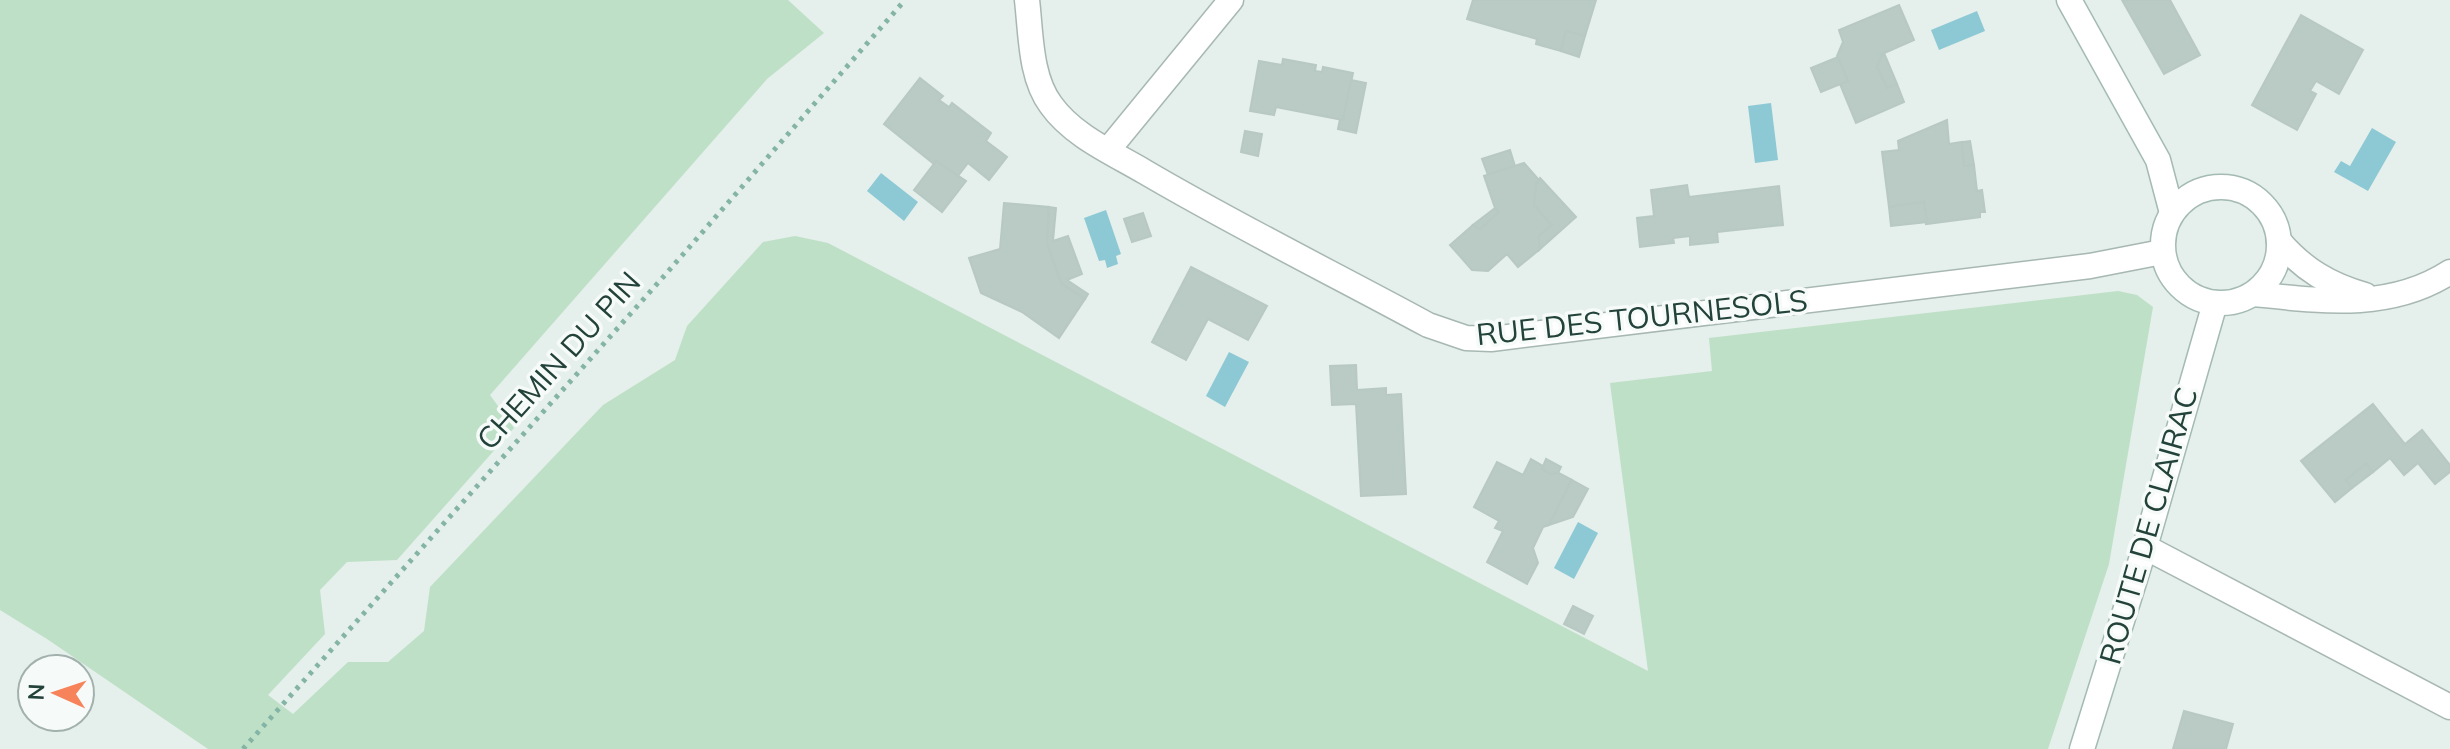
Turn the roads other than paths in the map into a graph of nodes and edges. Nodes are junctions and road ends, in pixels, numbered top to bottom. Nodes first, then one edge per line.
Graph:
1 (1027, 0) edge
2 (1231, 0) edge
3 (2069, 0) edge
4 (1108, 150) junction
5 (2158, 160) junction
6 (2206, 188) junction
7 (2172, 213) junction
8 (2279, 241) junction
9 (2162, 252) junction
10 (2450, 272) edge
11 (2254, 294) junction
12 (2387, 297) junction
13 (2215, 303) junction
14 (2145, 547) junction
15 (2450, 707) edge
16 (2082, 749) edge

1 - 4 street, RUE DES TOURNESOLS
2 - 4 street
3 - 5 street
4 - 9 street, RUE DES TOURNESOLS
5 - 6 street
5 - 7 street
6 - 7 street
6 - 8 street
7 - 9 street
8 - 11 street
8 - 12 street
9 - 13 street
10 - 12 street
11 - 12 street
11 - 13 street
13 - 14 street, ROUTE DE CLAIRAC
14 - 15 street
14 - 16 street, ROUTE DE CLAIRAC

